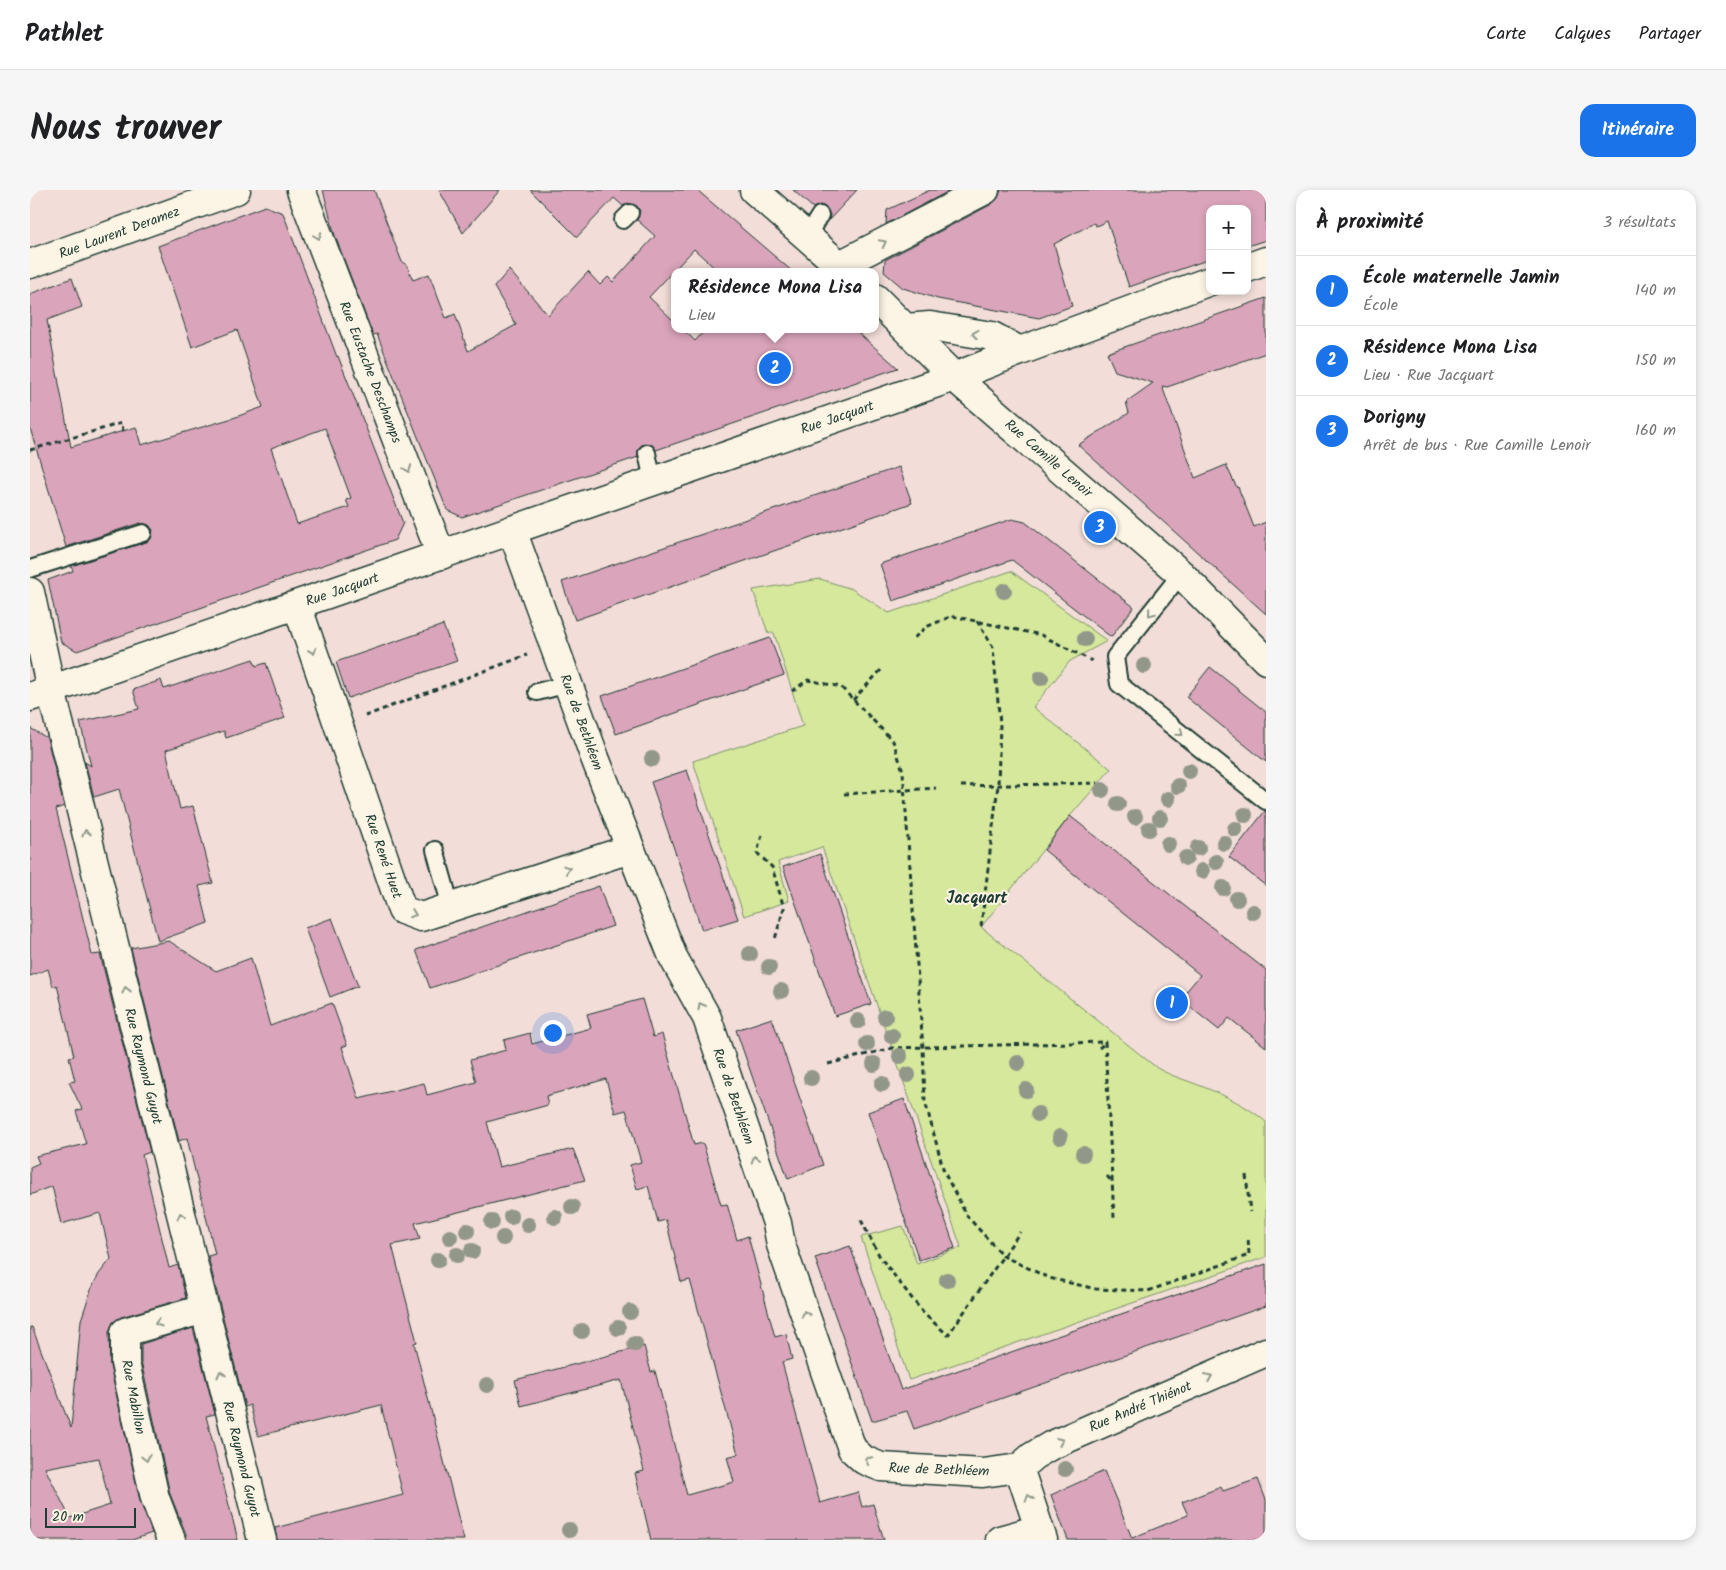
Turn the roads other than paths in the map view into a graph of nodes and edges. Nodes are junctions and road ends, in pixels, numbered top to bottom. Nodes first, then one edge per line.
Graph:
1 (236, 190) edge
2 (300, 190) edge
3 (754, 190) edge
4 (985, 190) edge
5 (1266, 261) edge
6 (30, 264) edge
7 (1251, 267) edge
8 (843, 268) edge
9 (1206, 282) edge
10 (879, 302) edge
11 (906, 328) junction
12 (1020, 351) junction
13 (954, 377) junction
14 (648, 453) dead end
15 (653, 481) junction
16 (512, 530) junction
17 (143, 533) dead end
18 (441, 555) junction
19 (30, 569) edge
20 (1182, 574) junction
21 (30, 592) edge
22 (297, 604) junction
23 (1266, 660) edge
24 (568, 684) junction
25 (536, 692) dead end
26 (41, 694) edge
27 (1266, 801) edge
28 (630, 849) junction
29 (435, 850) dead end
30 (451, 907) junction
31 (204, 1309) junction
32 (1266, 1352) edge
33 (1019, 1468) junction
34 (1041, 1534) edge
35 (171, 1540) edge
36 (262, 1540) edge
37 (1000, 1540) edge

1 - 6 street, Rue Laurent Deramez
2 -> 18 street, Rue Eustache Deschamps
3 - 8 street
8 -> 4 street
5 - 7 street
9 - 12 street, Rue Jacquart
10 - 11 street, Rue Camille Lenoir
12 -> 11 street
11 - 13 street, Rue Camille Lenoir
12 - 13 street, Rue Jacquart
13 - 15 street, Rue Jacquart
13 - 20 street, Rue Camille Lenoir
14 - 15 lane
15 - 16 street, Rue Jacquart
16 - 18 street, Rue Jacquart
16 - 24 street, Rue de Bethléem
17 - 19 lane
18 - 22 street, Rue Jacquart
20 - 23 street, Rue Camille Lenoir
20 -> 27 lane
21 - 26 street, Rue Raymond Guyot
22 - 26 street, Rue Jacquart
22 -> 30 street, Rue René Huet
24 - 25 lane
24 - 28 street, Rue de Bethléem
31 -> 26 street, Rue Raymond Guyot
30 -> 28 street, Rue René Huet
33 -> 28 street, Rue de Bethléem
29 - 30 lane
31 -> 35 street, Rue Mabillon
36 -> 31 street, Rue Raymond Guyot
33 -> 32 street, Rue André Thiénot
34 -> 33 street
34 - 37 street

